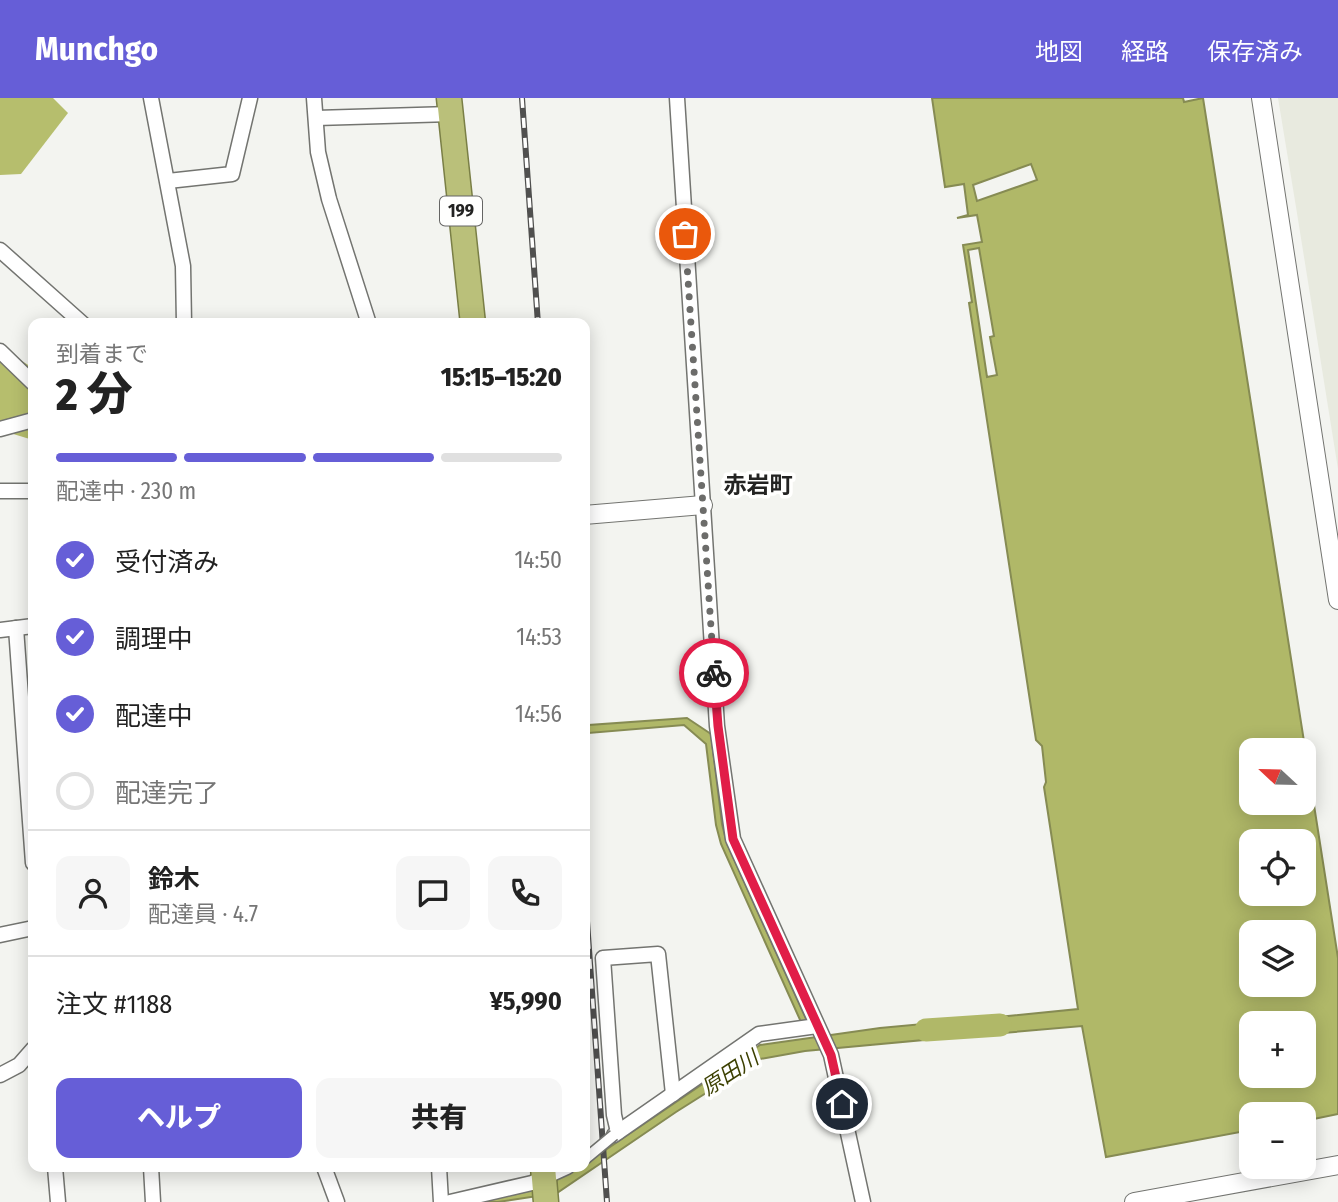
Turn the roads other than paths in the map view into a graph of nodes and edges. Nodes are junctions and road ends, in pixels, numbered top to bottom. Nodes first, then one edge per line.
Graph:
1 (151, 98) edge
2 (250, 98) edge
3 (314, 98) edge
4 (677, 98) edge
5 (1261, 98) edge
6 (444, 106) edge
7 (316, 118) junction
8 (168, 181) junction
9 (0, 250) edge
10 (76, 318) edge
11 (184, 318) edge
12 (367, 318) edge
13 (460, 318) edge
14 (472, 318) edge
15 (0, 351) edge
16 (28, 378) edge
17 (28, 421) edge
18 (0, 429) edge
19 (0, 491) edge
20 (28, 491) edge
21 (703, 505) junction
22 (590, 514) edge
23 (1338, 600) edge
24 (28, 627) edge
25 (16, 628) junction
26 (0, 629) edge
27 (28, 794) edge
28 (28, 929) edge
29 (0, 935) edge
30 (817, 1026) junction
31 (28, 1055) edge
32 (0, 1075) edge
33 (673, 1094) junction
34 (616, 1133) junction
35 (590, 1155) edge
36 (1338, 1165) edge
37 (55, 1172) edge
38 (151, 1172) edge
39 (326, 1172) edge
40 (439, 1172) edge
41 (558, 1172) edge
42 (538, 1183) edge
43 (58, 1202) edge
44 (153, 1202) edge
45 (337, 1202) edge
46 (441, 1202) edge
47 (450, 1202) edge
48 (863, 1202) edge
49 (1135, 1202) edge

1 - 8 street
2 - 8 street
3 - 7 street
4 - 21 street
5 - 23 street
6 - 7 street
6 - 13 highway, 199
6 - 14 highway, 199
7 - 12 street
8 - 11 street
9 - 10 street
15 - 16 street
17 - 18 street
19 - 20 street
21 - 22 street
21 - 30 street
24 - 25 street
25 - 26 street
25 - 27 street
28 - 29 street
30 - 33 street
30 - 48 street
31 - 32 street
33 - 34 street
33 - 34 street
34 - 35 street, bridge
36 - 49 street
37 - 43 street
38 - 44 street
39 - 45 street
40 - 46 street
41 - 42 street
42 - 47 street

